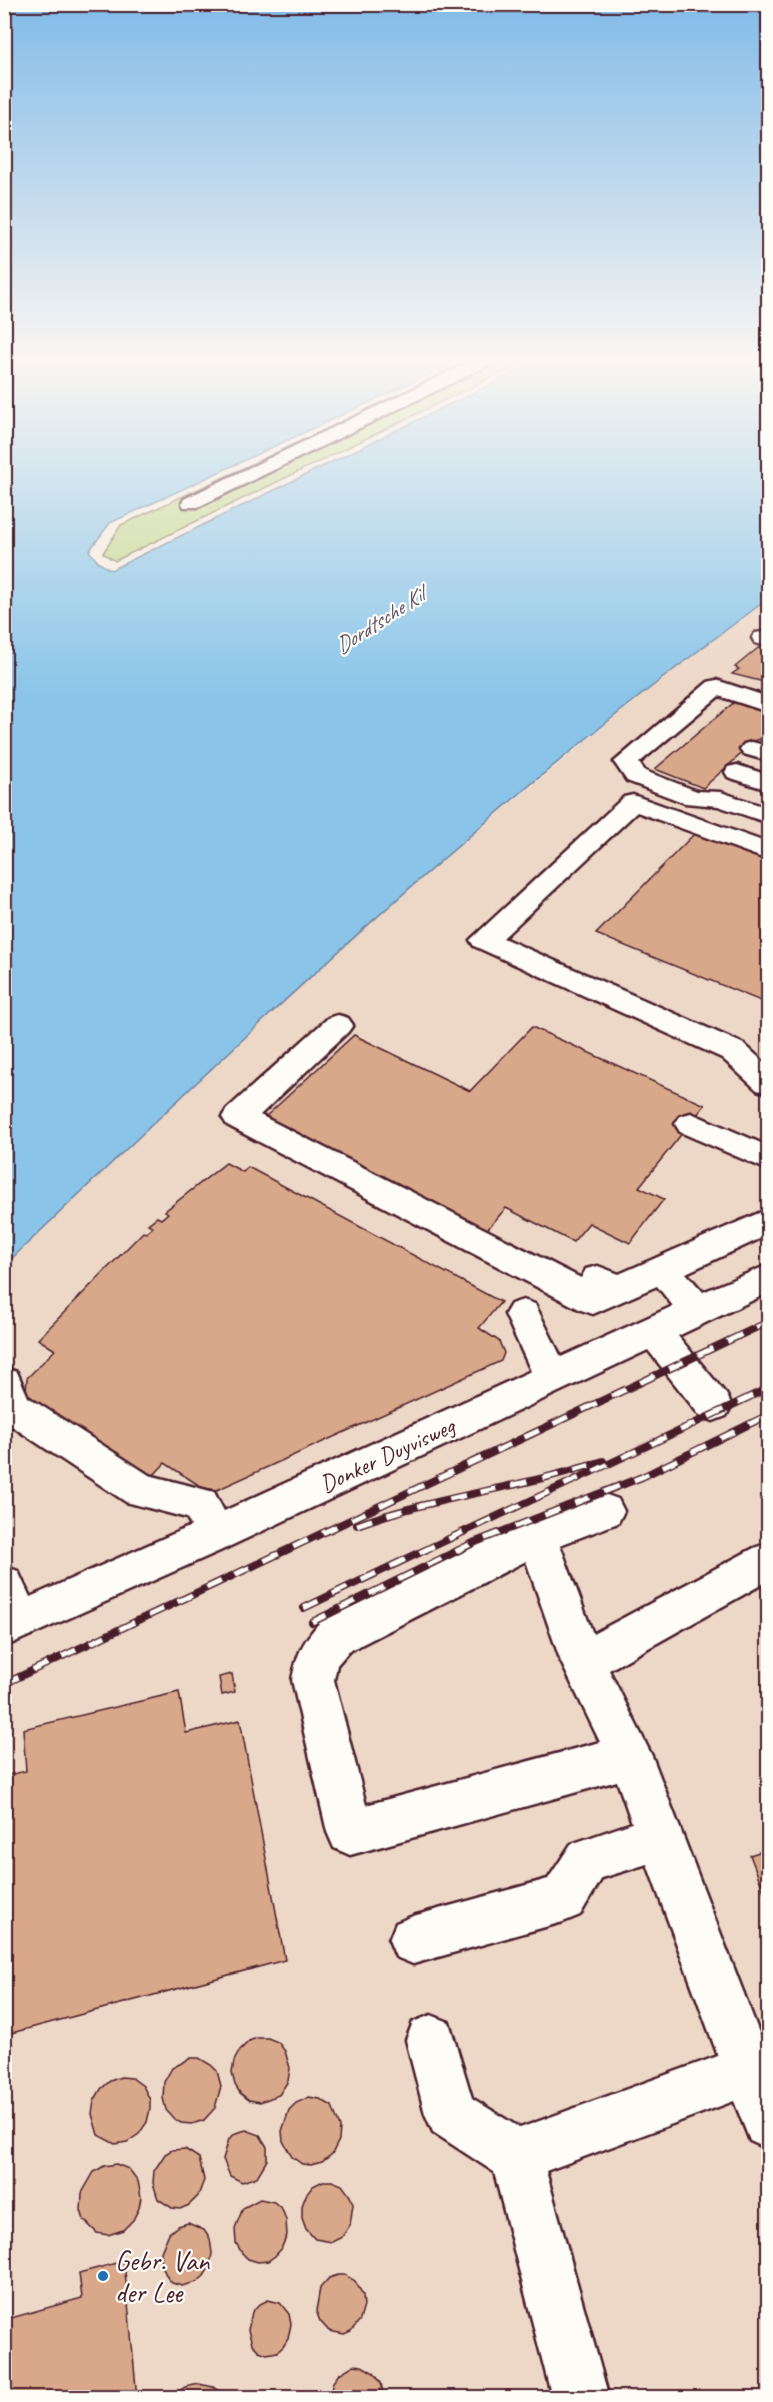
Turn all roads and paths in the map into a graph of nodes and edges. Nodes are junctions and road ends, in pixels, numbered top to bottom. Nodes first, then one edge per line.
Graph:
1 (259, 470) edge
2 (191, 503) dead end
3 (768, 705) edge
4 (736, 772) dead end
5 (768, 783) edge
6 (768, 816) edge
7 (768, 852) edge
8 (338, 1025) dead end
9 (768, 1083) edge
10 (691, 1124) dead end
11 (768, 1159) edge
12 (768, 1221) edge
13 (493, 1224) dead end
14 (663, 1269) junction
15 (768, 1278) edge
16 (618, 1289) junction
17 (698, 1311) junction
18 (523, 1314) dead end
19 (654, 1332) junction
20 (553, 1378) junction
21 (4, 1383) edge
22 (713, 1405) dead end
23 (604, 1511) dead end
24 (216, 1533) junction
25 (537, 1536) junction
26 (768, 1561) edge
27 (4, 1584) edge
28 (12, 1625) edge
29 (582, 1662) junction
30 (630, 1756) junction
31 (660, 1837) junction
32 (413, 1940) dead end
33 (431, 2040) dead end
34 (749, 2070) junction
35 (768, 2123) edge
36 (516, 2156) junction
37 (581, 2397) edge

1 - 2 street
3 - 6 street
4 - 5 street
7 - 9 street
8 - 16 street
10 - 11 street
12 - 14 street
13 - 16 street
14 - 16 street
14 - 17 street
15 - 17 street, Donker Duyvisweg
17 - 19 street, Donker Duyvisweg
18 - 20 street
19 - 20 street, Donker Duyvisweg
19 - 22 street
20 - 24 street, Donker Duyvisweg
21 - 24 street
23 - 25 street
24 - 28 street, Donker Duyvisweg
25 - 29 street
25 - 30 street
26 - 29 street
27 - 28 street
29 - 30 street
30 - 31 street
31 - 32 street
31 - 34 street
33 - 36 street
34 - 35 street
34 - 36 street
36 - 37 street

